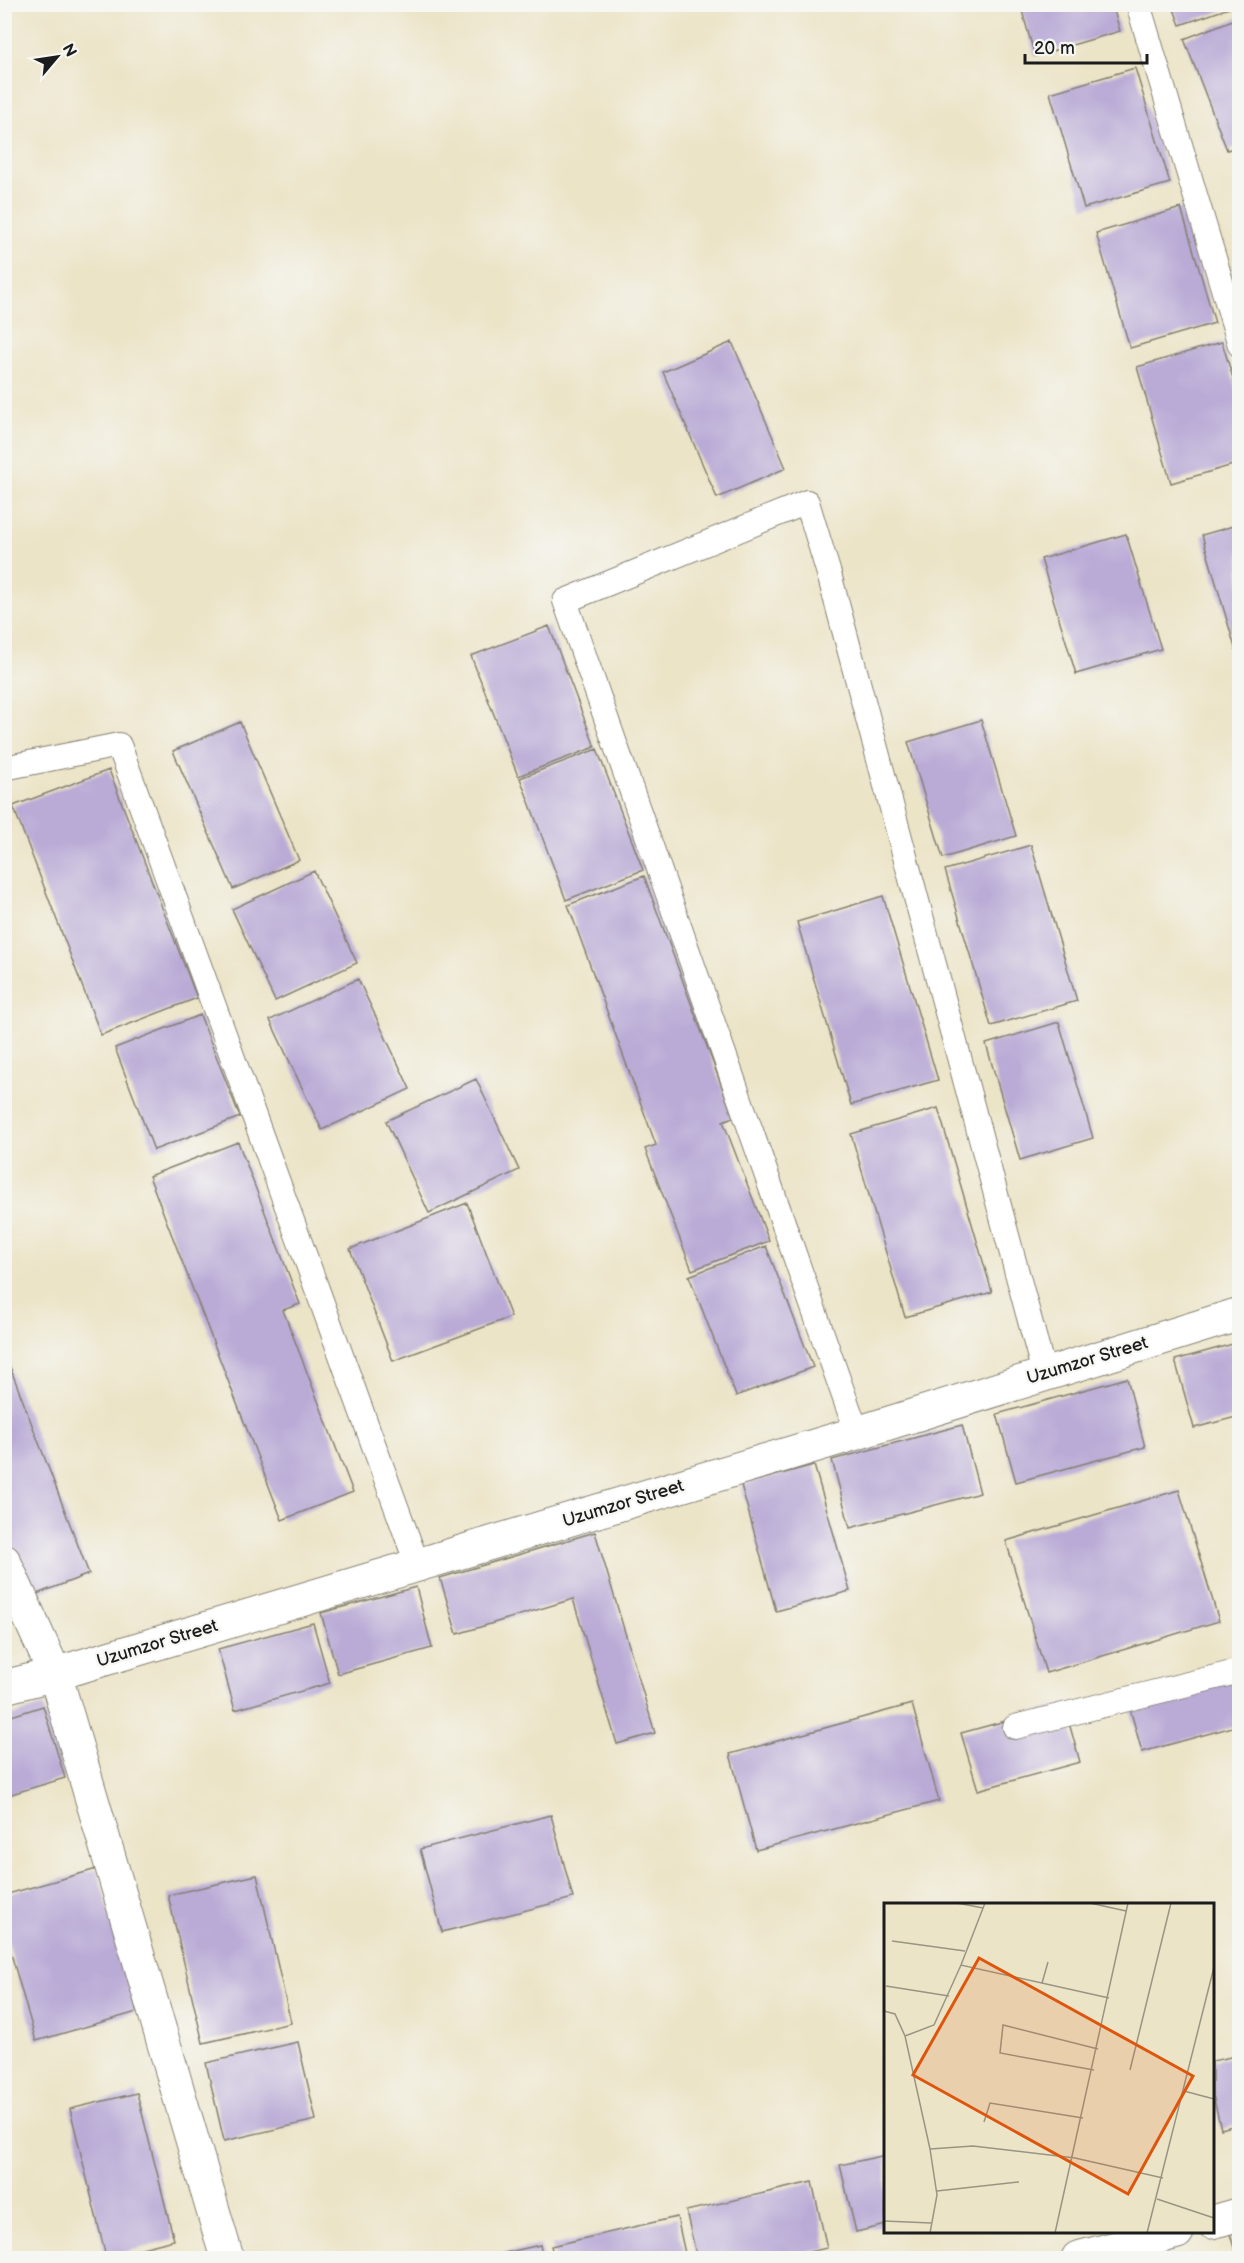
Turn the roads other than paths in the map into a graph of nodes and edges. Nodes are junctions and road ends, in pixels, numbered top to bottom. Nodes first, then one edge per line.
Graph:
1 (1138, 4) edge
2 (1239, 345) edge
3 (4, 768) edge
4 (1239, 1314) edge
5 (1044, 1373) junction
6 (857, 1433) junction
7 (4, 1561) edge
8 (417, 1564) junction
9 (1239, 1671) edge
10 (55, 1674) junction
11 (4, 1687) edge
12 (1015, 1727) dead end
13 (1239, 2214) edge
14 (1214, 2221) edge
15 (1173, 2233) edge
16 (1083, 2258) edge
17 (226, 2259) edge

1 - 2 lane
3 - 8 lane
4 - 5 street, Uzumzor Street
5 - 6 street, Uzumzor Street
5 - 6 lane
6 - 8 street, Uzumzor Street
7 - 10 street
8 - 10 street, Uzumzor Street
9 - 12 lane
10 - 11 street, Uzumzor Street
10 - 17 street
13 - 14 street
15 - 16 street

